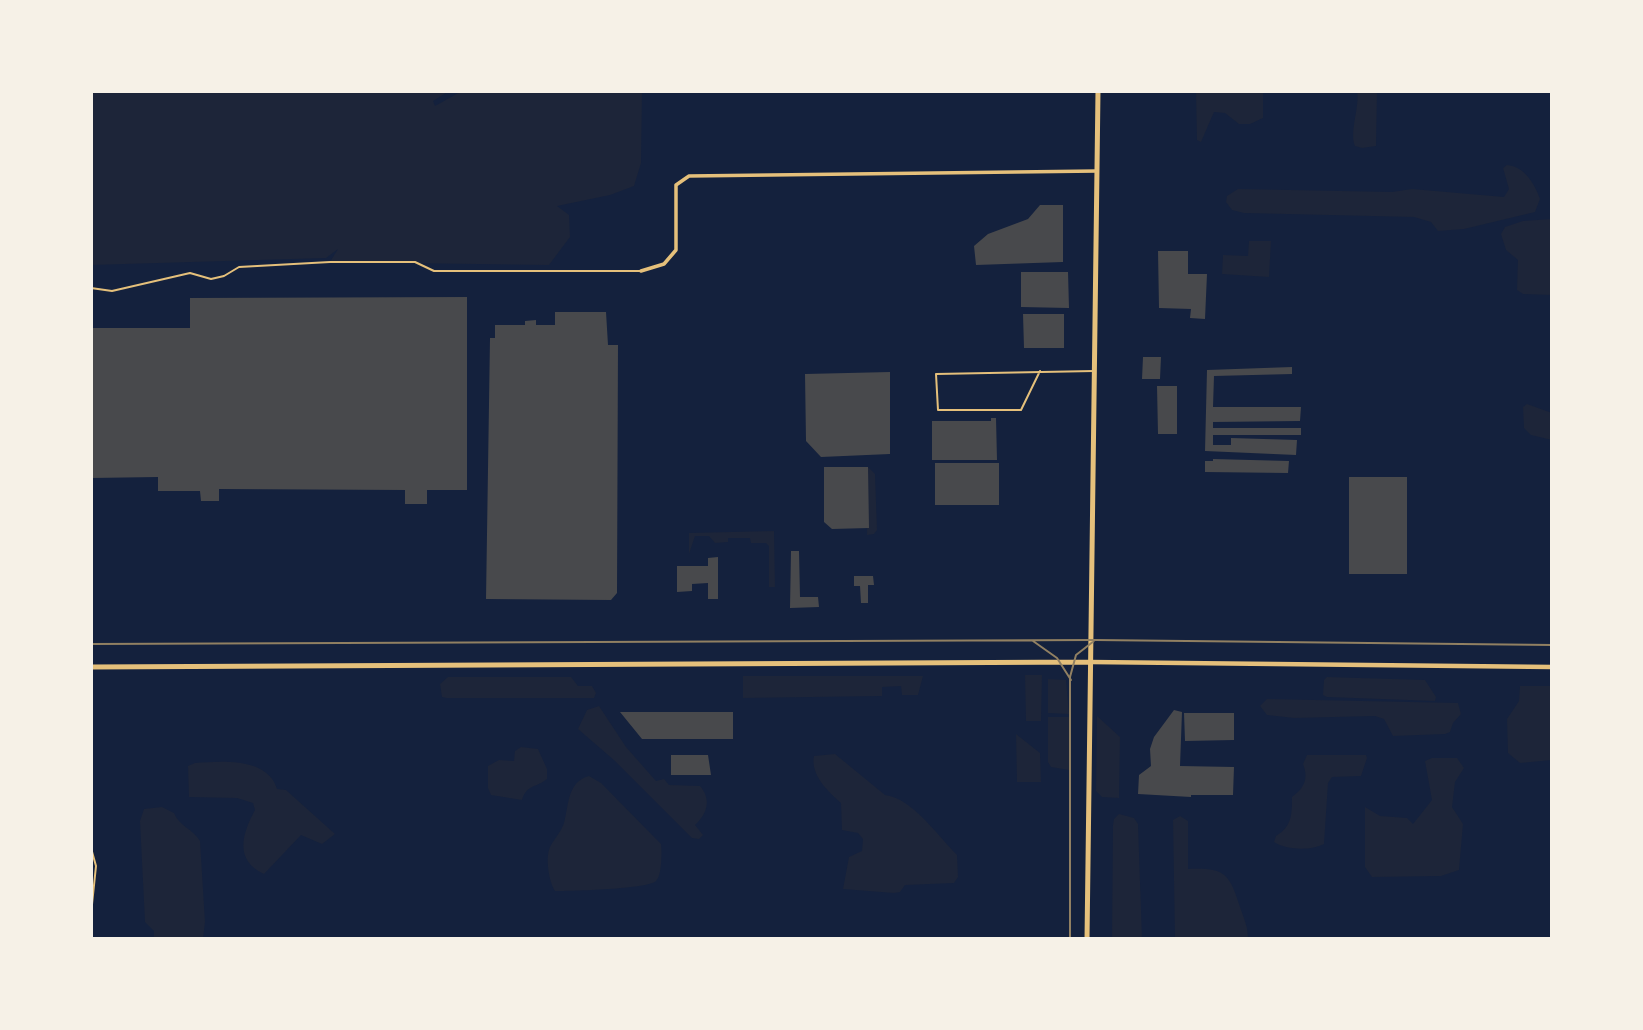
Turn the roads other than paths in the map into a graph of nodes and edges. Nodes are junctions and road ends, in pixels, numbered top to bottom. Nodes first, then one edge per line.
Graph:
1 (1098, 91) edge
2 (1097, 171) junction
3 (641, 271) joint
4 (91, 288) edge
5 (1040, 371) junction
6 (1095, 371) junction
7 (1090, 662) junction
8 (91, 667) edge
9 (1552, 667) edge
10 (91, 848) edge
11 (91, 914) edge
12 (1087, 939) edge

1 - 2 main road
2 - 3 street
2 - 6 main road
3 - 4 lane
5 - 5 lane
5 - 6 lane
6 - 7 main road
7 - 8 main road
7 - 9 main road
7 - 12 main road
10 - 11 lane

